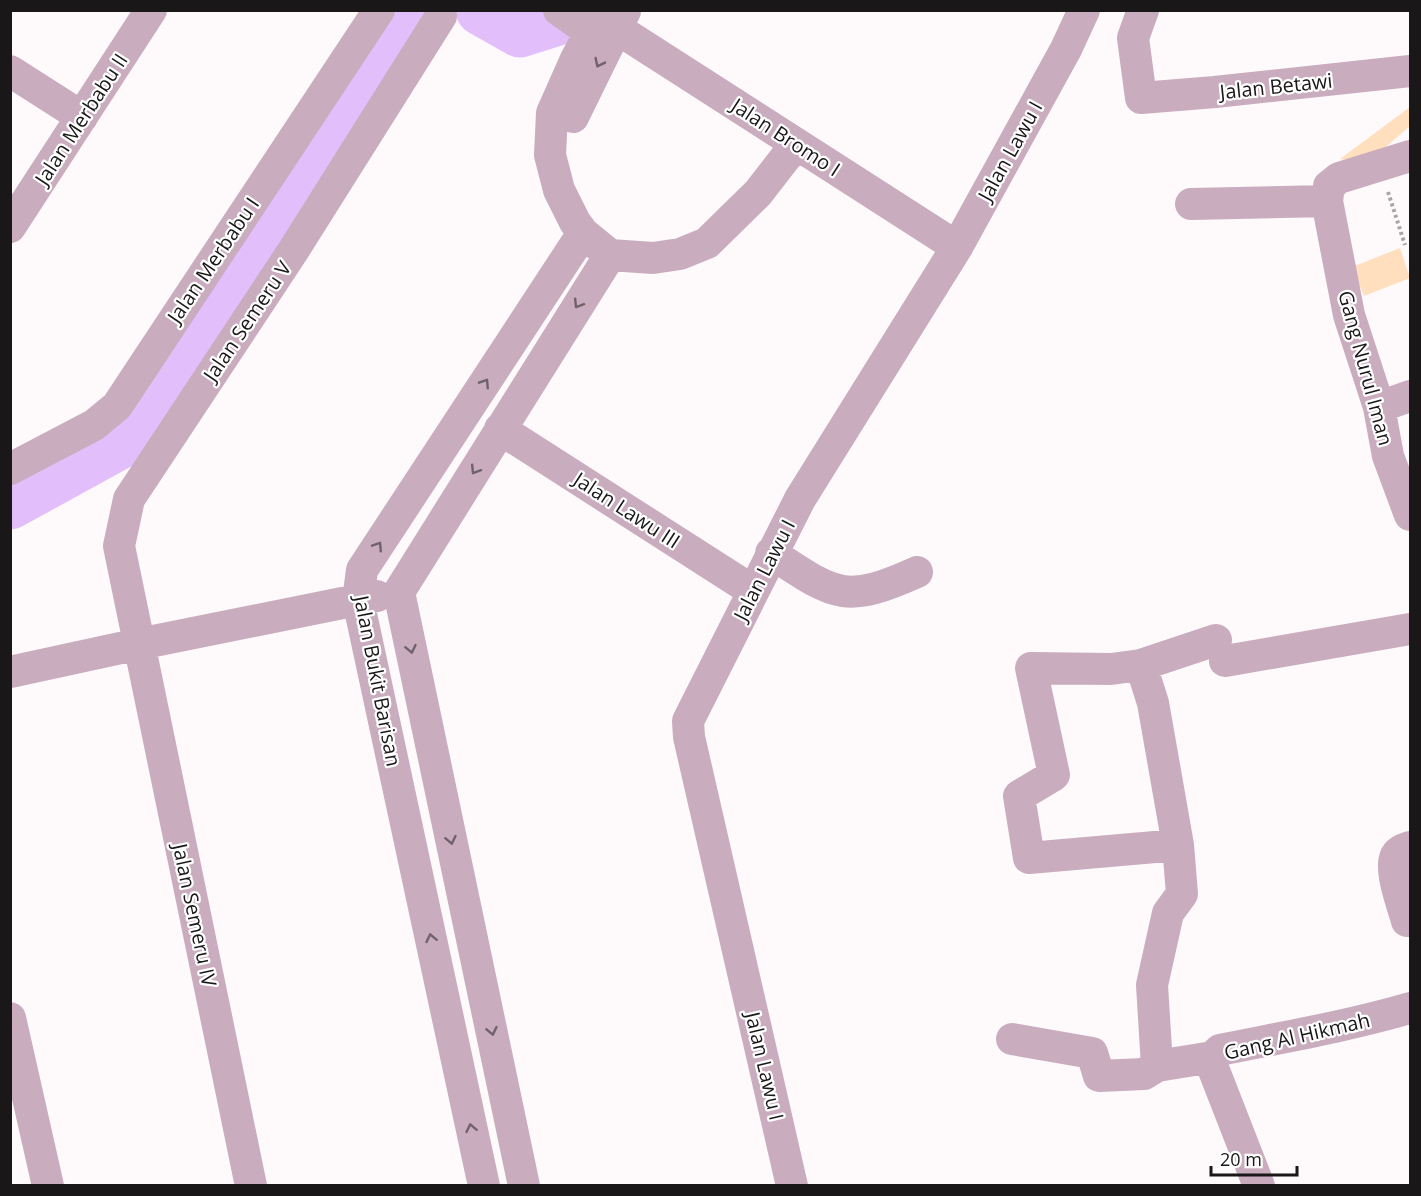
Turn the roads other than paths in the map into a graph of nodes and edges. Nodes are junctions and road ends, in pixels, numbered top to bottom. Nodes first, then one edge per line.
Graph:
1 (151, 10) edge
2 (379, 10) edge
3 (1084, 10) edge
4 (1143, 10) edge
5 (441, 16) dead end
6 (595, 19) edge
7 (1410, 70) edge
8 (10, 71) edge
9 (82, 117) junction
10 (796, 144) junction
11 (1410, 156) edge
12 (1327, 201) junction
13 (1191, 204) dead end
14 (576, 222) junction
15 (10, 226) edge
16 (957, 247) junction
17 (610, 255) junction
18 (1410, 396) edge
19 (1379, 407) junction
20 (500, 429) junction
21 (10, 469) edge
22 (1410, 515) edge
23 (771, 553) junction
24 (917, 572) dead end
25 (753, 591) junction
26 (399, 592) junction
27 (358, 600) junction
28 (1410, 628) edge
29 (139, 644) junction
30 (1141, 665) junction
31 (10, 672) edge
32 (1178, 845) junction
33 (1410, 847) edge
34 (1407, 921) dead end
35 (1410, 1008) edge
36 (10, 1018) edge
37 (1012, 1039) dead end
38 (1213, 1057) junction
39 (1157, 1066) junction
40 (48, 1185) edge
41 (251, 1185) edge
42 (484, 1185) edge
43 (524, 1185) edge
44 (792, 1185) edge
45 (1259, 1185) edge

1 - 9 street, Jalan Merbabu II
2 - 21 street, Jalan Merbabu I
3 - 16 street, Jalan Lawu I
4 - 7 street, Jalan Betawi
5 - 29 street, Jalan Semeru V
6 - 10 street, Jalan Bromo I
6 - 14 street
8 - 9 street
9 - 15 street, Jalan Merbabu II
10 - 16 street, Jalan Bromo I
10 - 17 street
11 - 12 street
12 - 13 street
12 - 19 street, Gang Nurul Iman
14 - 17 street
27 -> 14 street, Jalan Bukit Barisan
16 - 23 street, Jalan Lawu I
17 -> 20 street, Jalan Bukit Barisan
18 - 19 street
19 - 22 street, Gang Nurul Iman
20 - 25 street, Jalan Lawu III
20 -> 26 street, Jalan Bukit Barisan
23 - 24 street
23 - 25 street, Jalan Lawu I
25 - 44 street, Jalan Lawu I
26 - 27 street
26 -> 43 street, Jalan Bukit Barisan
27 - 29 street
42 -> 27 street, Jalan Bukit Barisan
28 - 30 street
29 - 31 street
29 - 41 street, Jalan Semeru IV
30 - 32 street
30 - 32 street
32 - 39 street
33 - 34 street
35 - 38 street, Gang Al Hikmah
36 - 40 street
37 - 39 street
38 - 39 street
38 - 45 street, Gang Al Hikmah

